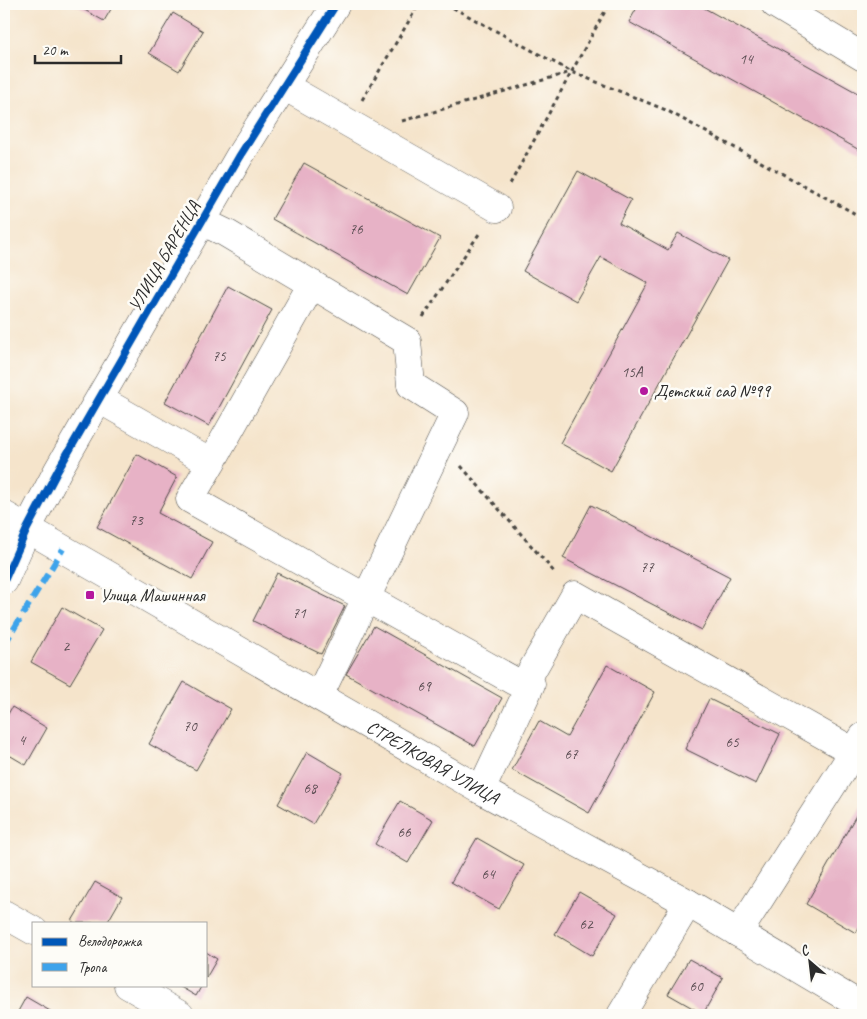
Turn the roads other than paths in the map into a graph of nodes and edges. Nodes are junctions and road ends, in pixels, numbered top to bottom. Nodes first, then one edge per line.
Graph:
1 (336, 4) edge
2 (775, 4) edge
3 (863, 57) edge
4 (284, 86) junction
5 (497, 208) road end
6 (201, 221) junction
7 (312, 284) junction
8 (98, 399) junction
9 (211, 463) junction
10 (4, 515) edge
11 (28, 529) junction
12 (4, 581) edge
13 (366, 598) junction
14 (531, 684) dead end
15 (319, 696) junction
16 (858, 745) edge
17 (481, 790) junction
18 (688, 903) junction
19 (4, 914) edge
20 (32, 930) edge
21 (738, 933) junction
22 (130, 986) edge
23 (863, 1006) edge
24 (180, 1015) edge
25 (621, 1015) edge

1 - 4 main road, УЛИЦА БАРЕНЦА
2 - 3 main road
4 - 5 main road
4 - 6 main road, УЛИЦА БАРЕНЦА
6 - 7 main road
6 - 8 main road, УЛИЦА БАРЕНЦА
7 - 9 main road
7 - 13 main road
8 - 9 main road
8 - 11 main road, УЛИЦА БАРЕНЦА
9 - 13 main road
10 - 11 main road, СТРЕЛКОВАЯ УЛИЦА
11 - 12 main road, УЛИЦА БАРЕНЦА
11 - 15 main road, СТРЕЛКОВАЯ УЛИЦА
13 - 15 main road
13 - 16 main road
14 - 17 main road
15 - 17 main road, СТРЕЛКОВАЯ УЛИЦА
16 - 21 main road
17 - 18 main road, СТРЕЛКОВАЯ УЛИЦА
18 - 21 main road, СТРЕЛКОВАЯ УЛИЦА
18 - 25 main road
19 - 20 main road
21 - 23 main road, СТРЕЛКОВАЯ УЛИЦА
22 - 24 main road

